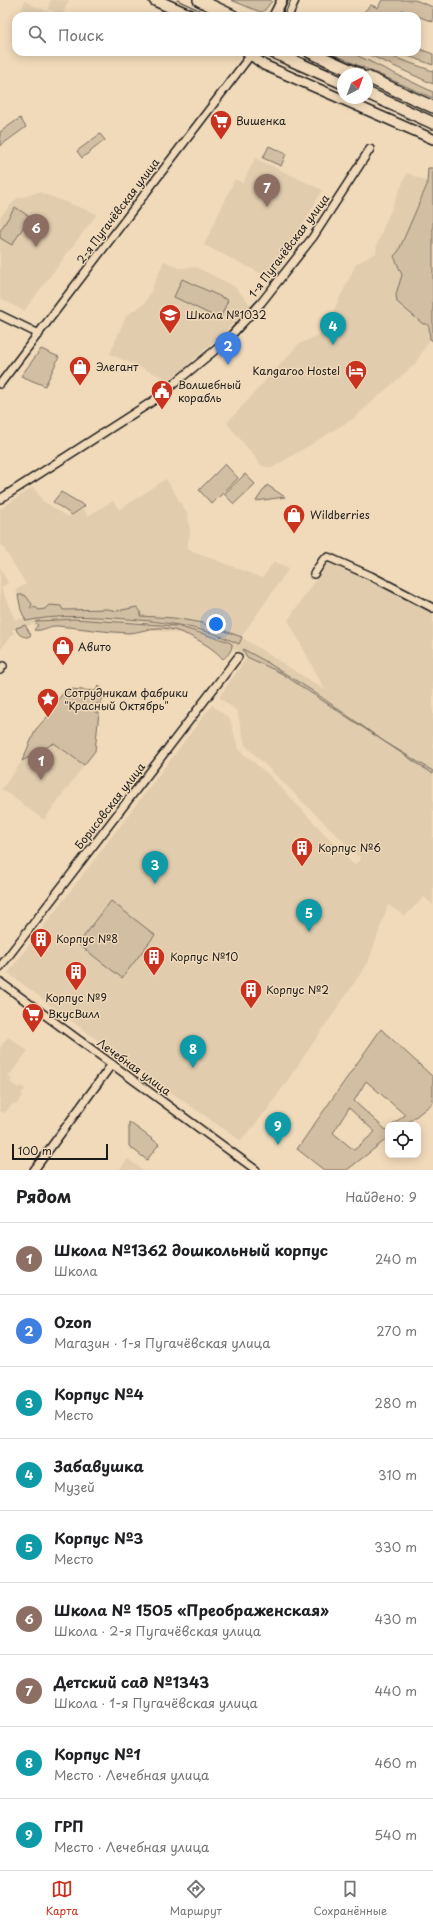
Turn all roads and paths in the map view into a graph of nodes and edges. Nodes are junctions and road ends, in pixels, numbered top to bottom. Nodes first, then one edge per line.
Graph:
1 (155, 0) edge
2 (199, 0) edge
3 (282, 0) edge
4 (294, 0) edge
5 (182, 12) edge
6 (224, 12) edge
7 (276, 12) edge
8 (289, 12) edge
9 (248, 56) edge
10 (254, 56) edge
11 (282, 56) edge
12 (319, 56) edge
13 (346, 68) edge
14 (337, 80) edge
15 (373, 80) edge
16 (373, 97) edge
17 (433, 107) edge
18 (433, 123) edge
19 (433, 139) edge
20 (370, 149) dead end
21 (0, 315) edge
22 (39, 334) junction
23 (0, 384) edge
24 (0, 499) edge
25 (314, 574) dead end
26 (433, 608) edge
27 (238, 657) dead end
28 (0, 967) edge
29 (0, 982) edge
30 (112, 1064) junction
31 (34, 1170) edge
32 (256, 1170) edge

1 - 5 main road
2 - 6 main road
3 - 7 street
4 - 8 street
9 - 22 street, 2-я Пугачёвская улица
10 - 19 street
11 - 14 main road
12 - 13 main road
15 - 17 main road
16 - 18 main road
20 - 24 street, 1-я Пугачёвская улица
21 - 22 street
22 - 23 street, 2-я Пугачёвская улица
25 - 26 street
27 - 28 street, Борисовская улица
29 - 30 street, Лечебная улица
30 - 31 street
30 - 32 street, Лечебная улица

